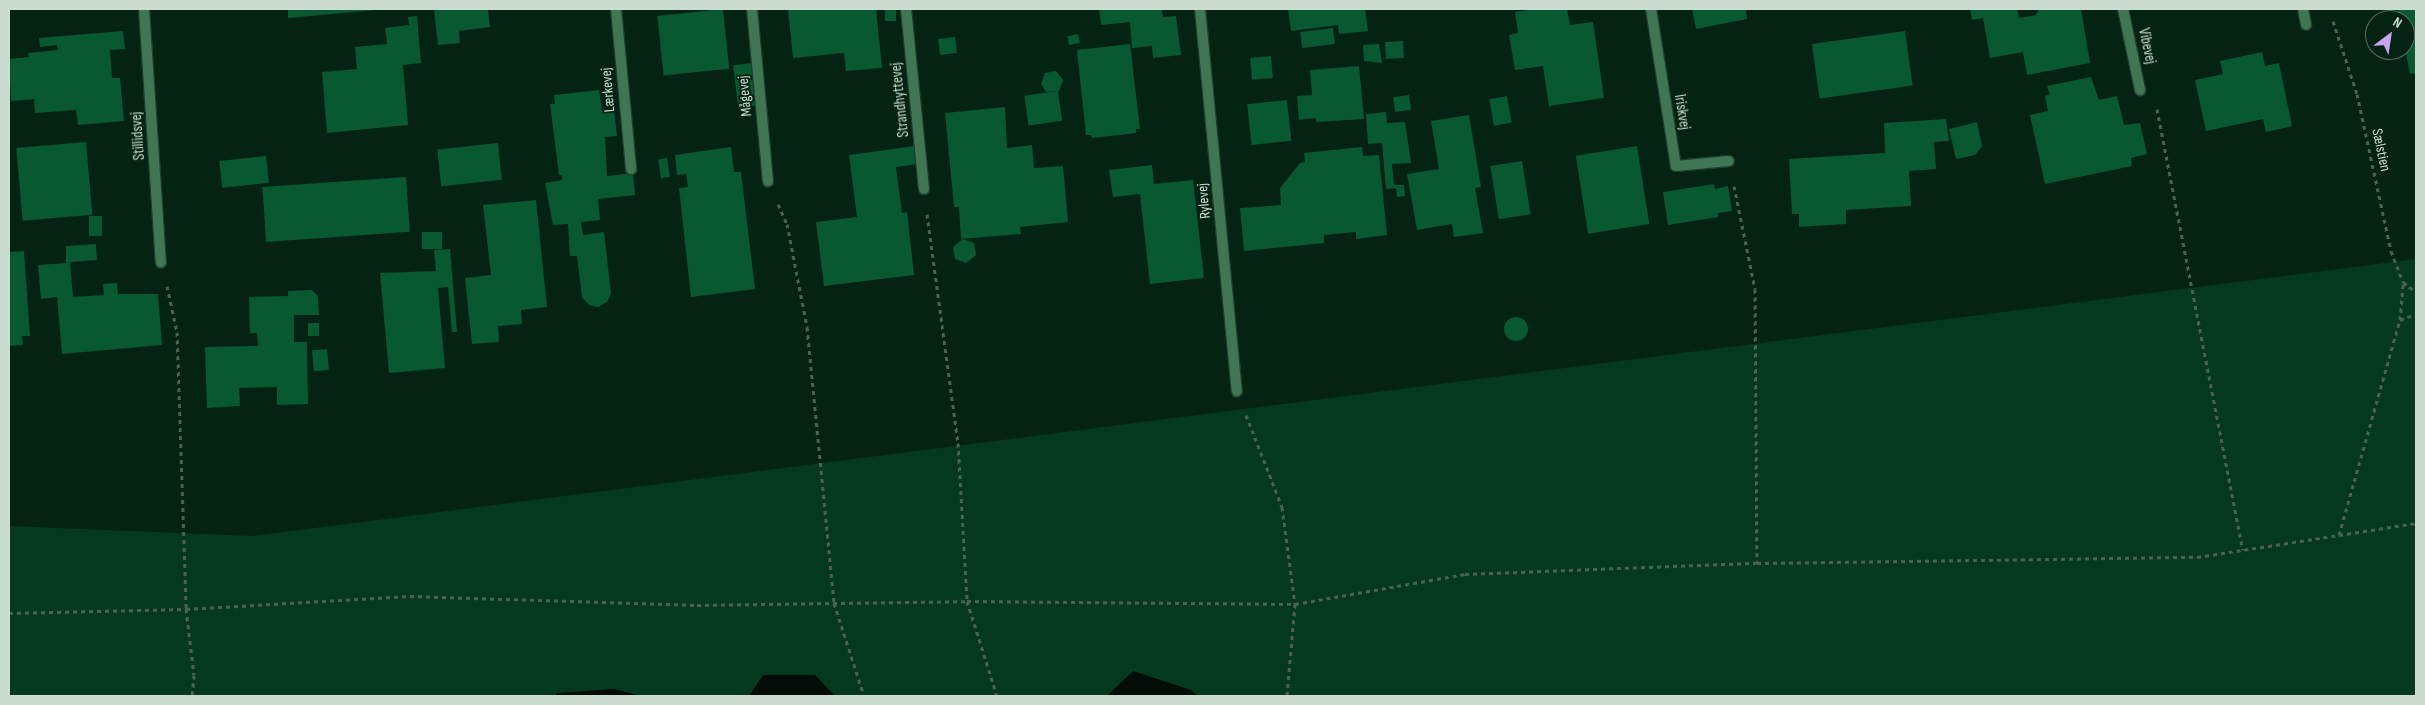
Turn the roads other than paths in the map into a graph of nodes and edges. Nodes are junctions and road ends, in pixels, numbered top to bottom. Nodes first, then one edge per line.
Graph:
1 (144, 9) edge
2 (616, 9) edge
3 (752, 9) edge
4 (906, 9) edge
5 (1200, 9) edge
6 (1651, 9) edge
7 (2123, 9) edge
8 (2303, 9) edge
9 (2306, 25) dead end
10 (2140, 90) road end
11 (1729, 162) road end
12 (631, 169) dead end
13 (768, 181) road end
14 (924, 189) road end
15 (161, 262) road end
16 (1237, 391) road end

1 - 15 street, Stillidsvej
2 - 12 street, Lærkevej
3 - 13 street, Mågevej
4 - 14 street, Strandhyttevej
5 - 16 street, Rylevej
6 - 11 street, Iriskvej
7 - 10 street, Vibevej
8 - 9 street

